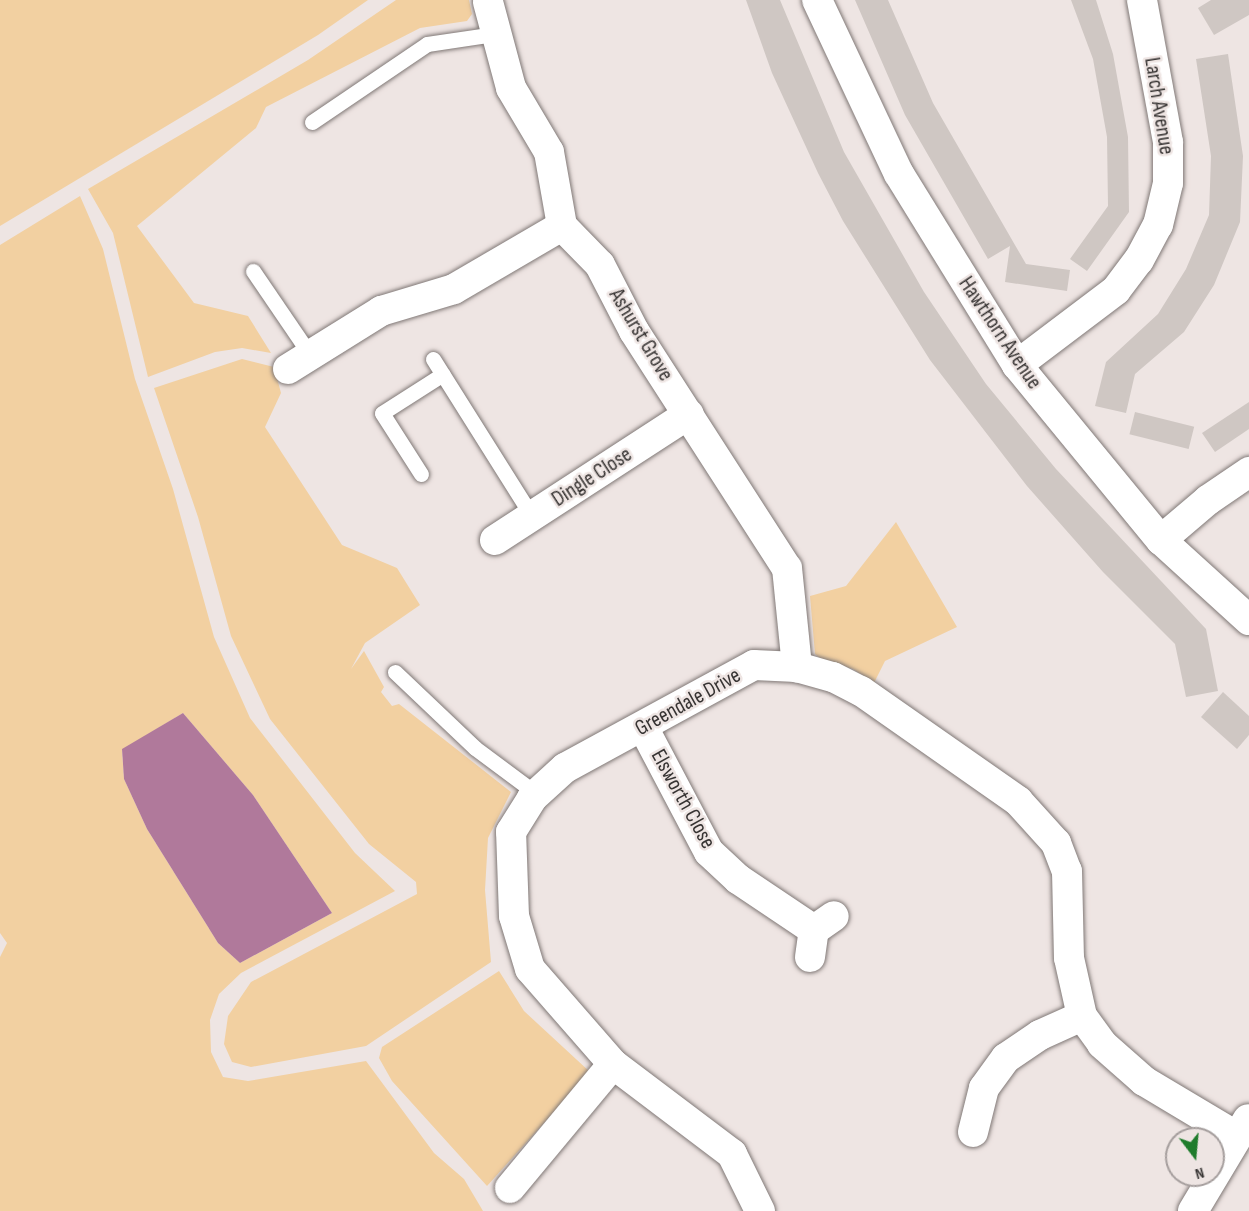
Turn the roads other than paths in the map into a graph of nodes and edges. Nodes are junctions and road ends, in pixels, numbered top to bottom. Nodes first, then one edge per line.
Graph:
1 (817, 0) edge
2 (1142, 0) edge
3 (488, 2) dead end
4 (495, 34) junction
5 (312, 122) dead end
6 (562, 226) junction
7 (253, 271) dead end
8 (433, 359) dead end
9 (299, 361) joint
10 (1017, 365) junction
11 (442, 374) junction
12 (689, 414) junction
13 (1249, 472) edge
14 (421, 474) dead end
15 (532, 516) junction
16 (495, 540) dead end
17 (1161, 540) junction
18 (1249, 620) edge
19 (797, 667) junction
20 (395, 672) dead end
21 (643, 727) junction
22 (537, 794) junction
23 (819, 935) dead end
24 (1082, 1016) junction
25 (613, 1064) junction
26 (969, 1115) dead end
27 (1242, 1127) edge
28 (510, 1188) dead end
29 (1203, 1207) edge
30 (760, 1211) edge

1 - 10 street, Hawthorn Avenue
2 - 10 street, Larch Avenue
3 - 4 street
4 - 5 lane
4 - 6 street
6 - 9 street
6 - 12 street, Ashurst Grove
7 - 9 lane
8 - 11 lane
10 - 17 street, Hawthorn Avenue
11 - 14 lane
11 - 15 lane
12 - 15 street, Dingle Close
12 - 19 street, Ashurst Grove
13 - 17 street
15 - 16 street, Dingle Close
17 - 18 street, Hawthorn Avenue
19 - 21 street, Greendale Drive
19 - 24 street, Greendale Drive
20 - 22 lane
21 - 22 street, Greendale Drive
21 - 23 street, Elsworth Close
22 - 25 street, Greendale Drive
24 - 26 street
24 - 27 street, Greendale Drive
25 - 28 street
25 - 30 street, Greendale Drive
27 - 29 street, Greendale Drive

